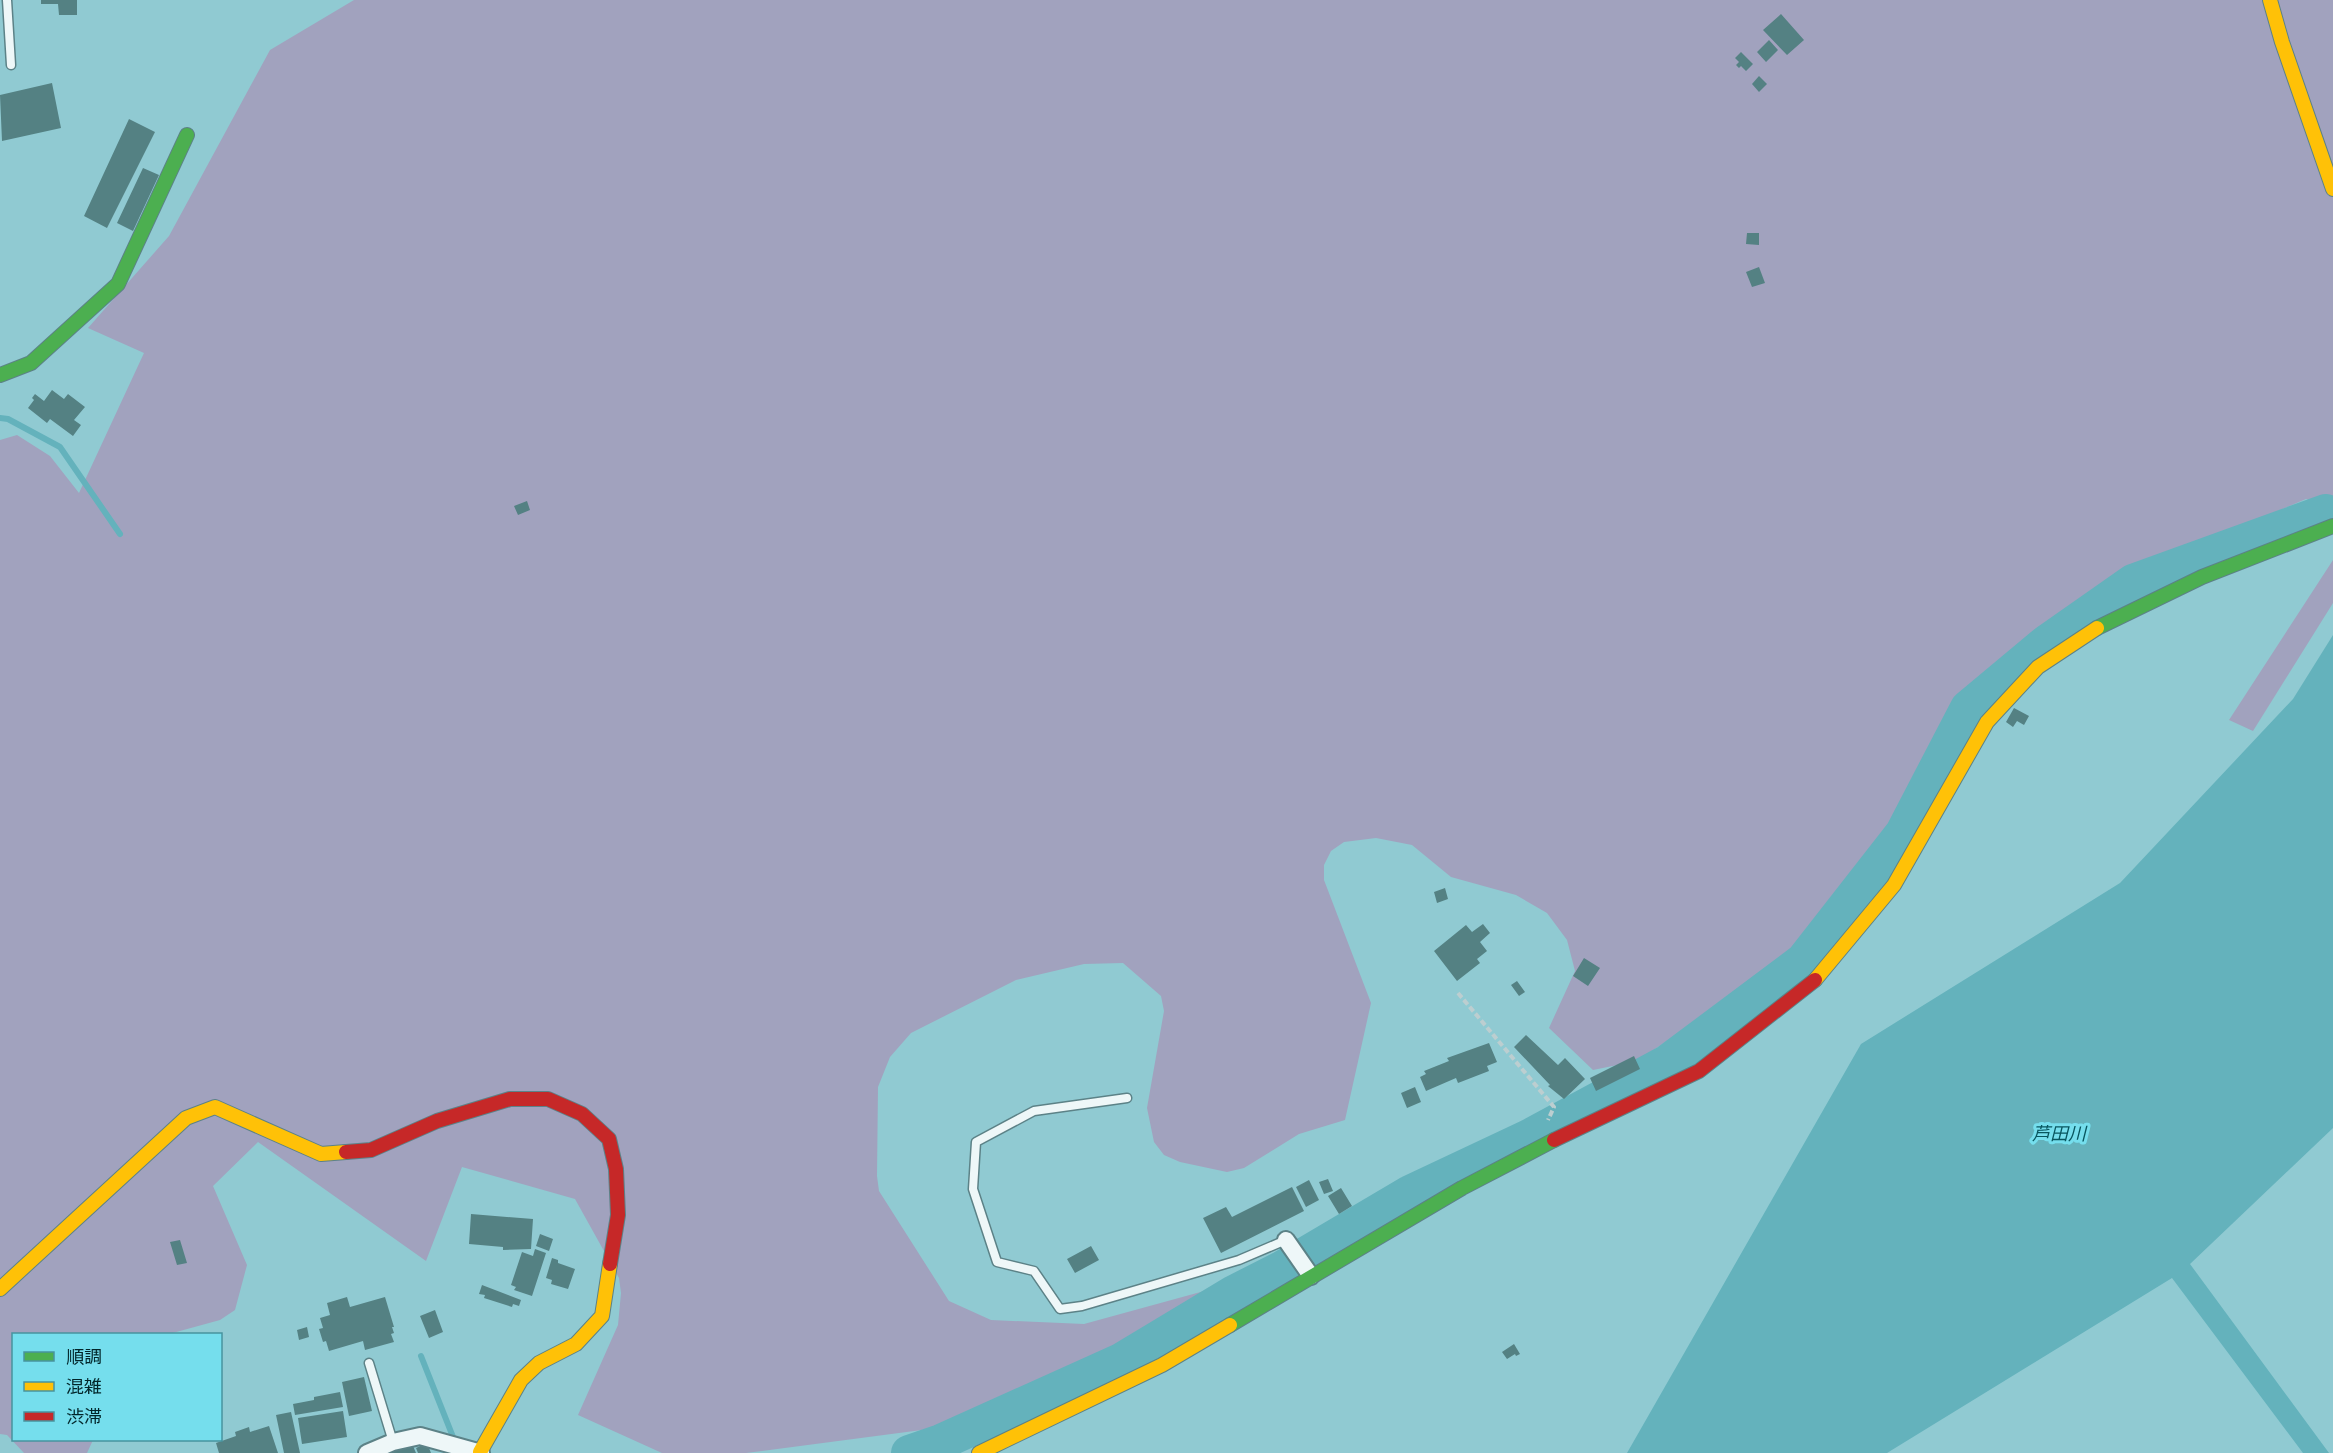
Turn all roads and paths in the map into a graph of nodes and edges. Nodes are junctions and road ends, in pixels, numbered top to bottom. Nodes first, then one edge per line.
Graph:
1 (7, 0) edge
2 (2270, 0) edge
3 (11, 65) dead end
4 (187, 135) dead end
5 (2333, 189) edge
6 (0, 375) edge
7 (2333, 526) edge
8 (1458, 993) dead end
9 (1127, 1098) dead end
10 (1532, 1150) junction
11 (1287, 1240) joint
12 (1311, 1276) junction
13 (0, 1289) edge
14 (369, 1362) dead end
15 (393, 1442) junction
16 (475, 1451) edge
17 (367, 1453) edge
18 (979, 1453) edge

1 - 3 lane
2 - 5 street
4 - 6 street
7 - 10 street
8 - 10 path
9 - 11 lane
10 - 12 street
11 - 12 street
12 - 18 street
13 - 16 street
14 - 15 lane
15 - 16 street
15 - 17 street

